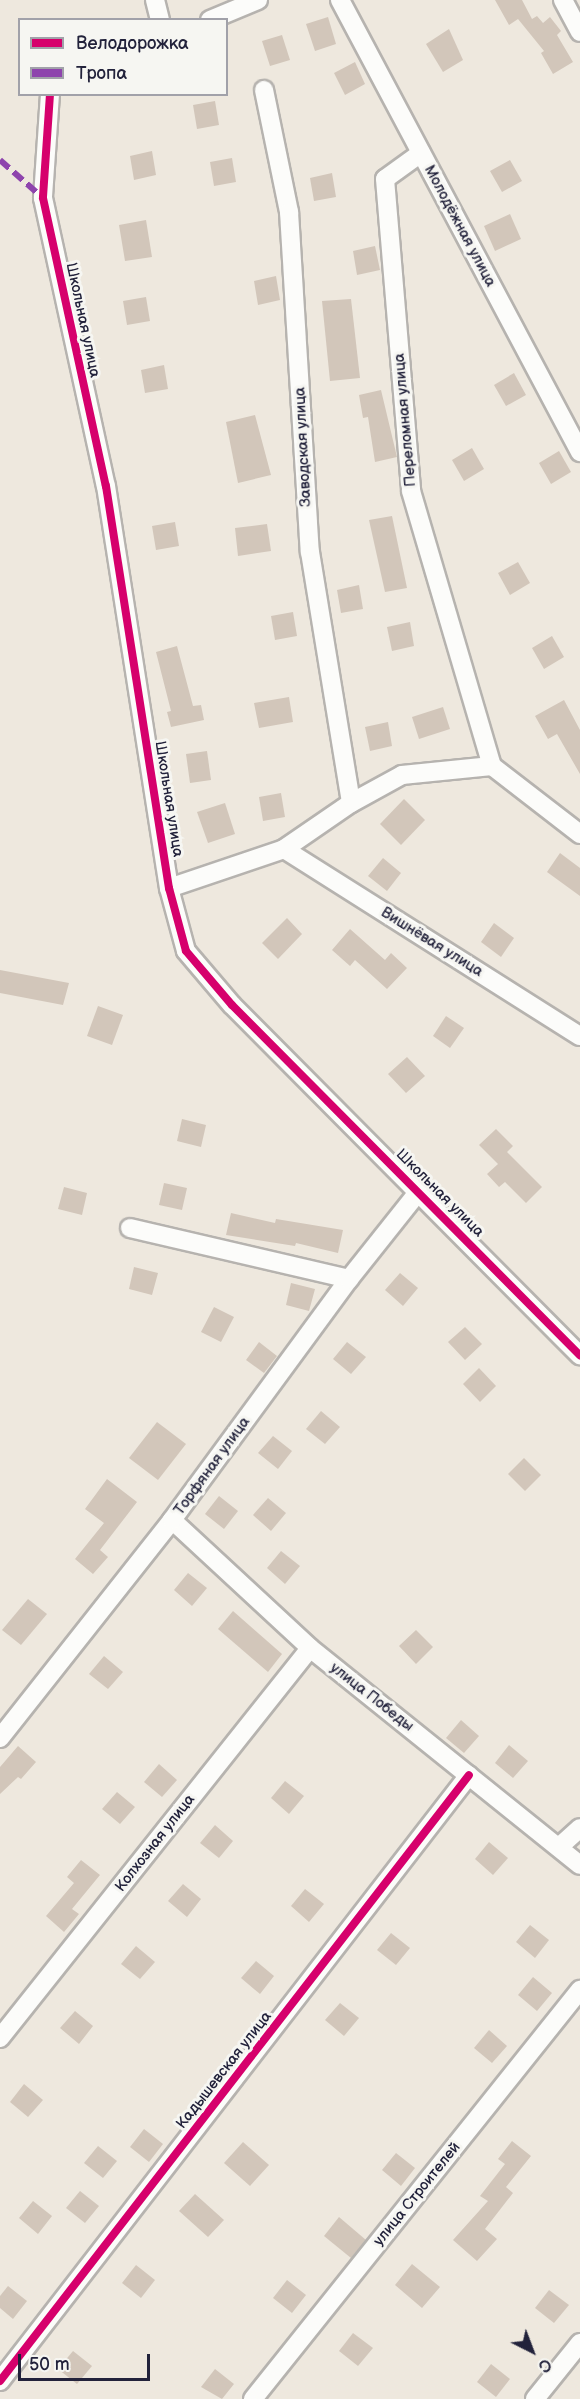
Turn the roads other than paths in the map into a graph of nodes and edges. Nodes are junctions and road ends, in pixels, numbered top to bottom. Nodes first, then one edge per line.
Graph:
1 (155, 0) edge
2 (258, 0) edge
3 (340, 0) edge
4 (563, 0) edge
5 (160, 18) edge
6 (215, 18) edge
7 (580, 32) edge
8 (264, 90) dead end
9 (50, 96) edge
10 (422, 153) junction
11 (580, 452) edge
12 (492, 766) junction
13 (351, 803) junction
14 (580, 834) edge
15 (284, 849) junction
16 (169, 888) junction
17 (580, 1036) edge
18 (419, 1191) junction
19 (130, 1228) dead end
20 (349, 1279) junction
21 (580, 1356) edge
22 (172, 1520) junction
23 (310, 1648) junction
24 (0, 1738) edge
25 (469, 1774) junction
26 (580, 1828) edge
27 (559, 1846) junction
28 (580, 1865) edge
29 (580, 1989) edge
30 (0, 2038) edge
31 (580, 2343) edge
32 (0, 2381) edge
33 (253, 2399) edge
34 (535, 2399) edge

1 - 5 street
2 - 6 street
3 - 10 street, Молодёжная улица
4 - 7 street
8 - 13 street, Заводская улица
9 - 16 street, Школьная улица
10 - 11 street, Молодёжная улица
10 - 12 street, Переломная улица
12 - 13 street
12 - 14 street
13 - 15 street
15 - 16 street
15 - 17 street, Вишнёвая улица
16 - 18 street, Школьная улица
18 - 20 street, Торфяная улица
18 - 21 street, Школьная улица
19 - 20 street
20 - 22 street, Торфяная улица
22 - 23 street, улица Победы
22 - 24 street, Торфяная улица
23 - 25 street, улица Победы
23 - 30 street, Колхозная улица
25 - 27 street, улица Победы
25 - 32 street, Кадышевская улица
26 - 27 street
27 - 28 street, улица Победы
29 - 33 street, улица Строителей
31 - 34 street

